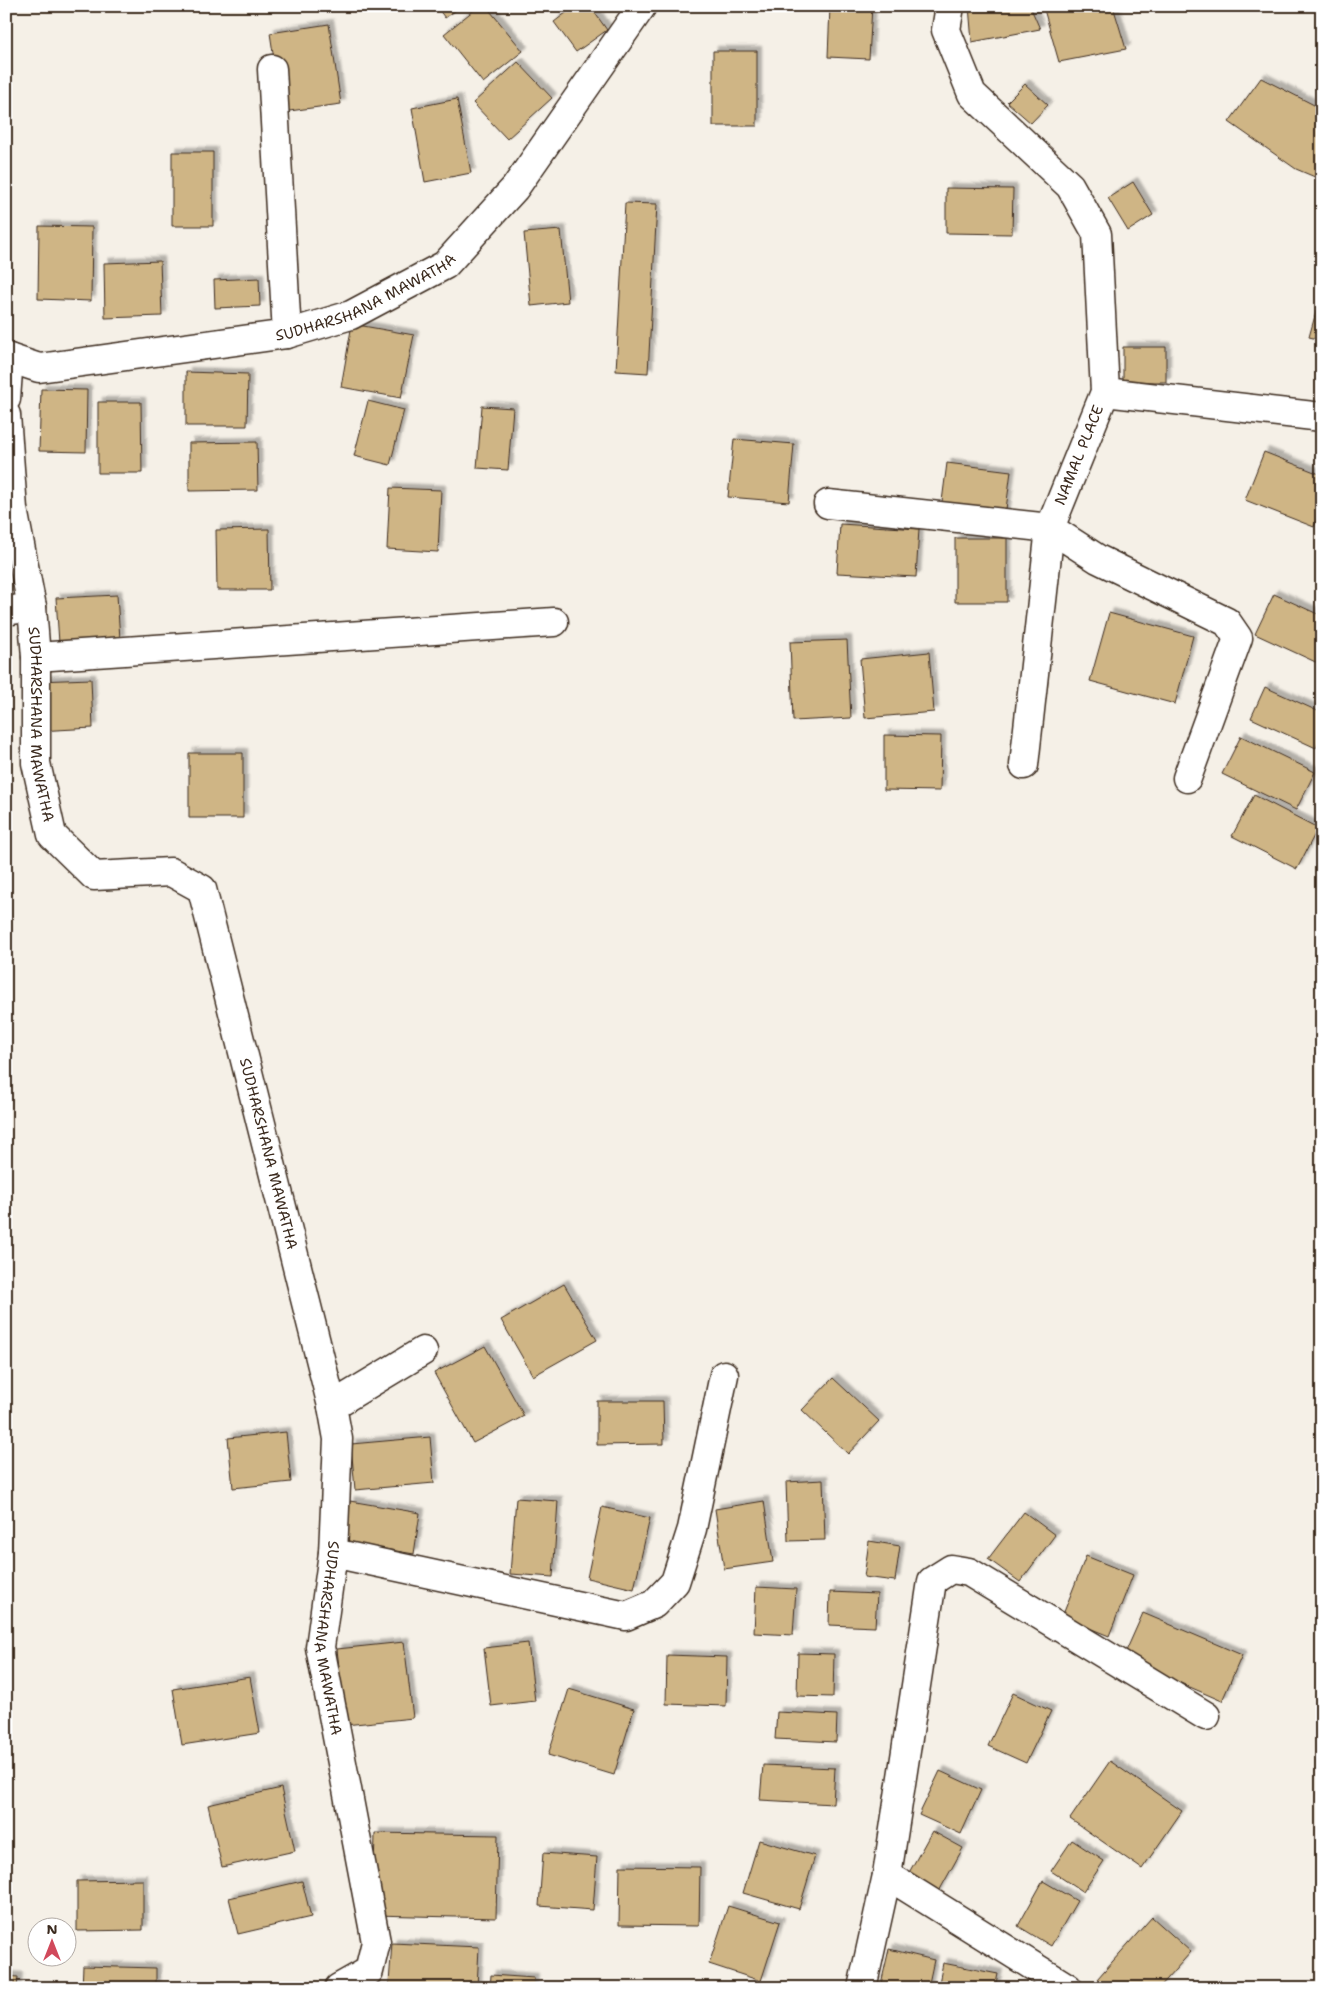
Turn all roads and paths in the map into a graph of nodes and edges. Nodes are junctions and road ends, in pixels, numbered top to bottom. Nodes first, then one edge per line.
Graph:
1 (642, 6) edge
2 (950, 6) edge
3 (272, 69) dead end
4 (287, 334) junction
5 (7, 357) edge
6 (1105, 392) junction
7 (6, 399) edge
8 (6, 415) edge
9 (1322, 417) edge
10 (828, 504) dead end
11 (9, 510) edge
12 (1050, 528) junction
13 (19, 609) edge
14 (554, 622) dead end
15 (36, 657) junction
16 (1024, 766) dead end
17 (1187, 778) dead end
18 (423, 1351) dead end
19 (724, 1375) dead end
20 (332, 1406) junction
21 (333, 1552) junction
22 (1206, 1716) dead end
23 (887, 1875) junction
24 (373, 1979) edge
25 (340, 1988) edge
26 (862, 1988) edge
27 (1068, 1988) edge

1 - 4 street, SUDHARSHANA MAWATHA
2 - 6 street, NAMAL PLACE
3 - 4 street
4 - 5 street, SUDHARSHANA MAWATHA
5 - 7 street, SUDHARSHANA MAWATHA
6 - 9 street
6 - 12 street, NAMAL PLACE
8 - 11 street, SUDHARSHANA MAWATHA
10 - 12 street
11 - 13 street, SUDHARSHANA MAWATHA
12 - 16 street, NAMAL PLACE
12 - 17 street
13 - 15 street, SUDHARSHANA MAWATHA
14 - 15 street
15 - 20 street, SUDHARSHANA MAWATHA
18 - 20 street
19 - 21 street
20 - 21 street, SUDHARSHANA MAWATHA
21 - 24 street, SUDHARSHANA MAWATHA
22 - 23 street
23 - 26 street
23 - 27 street
24 - 25 street, SUDHARSHANA MAWATHA

